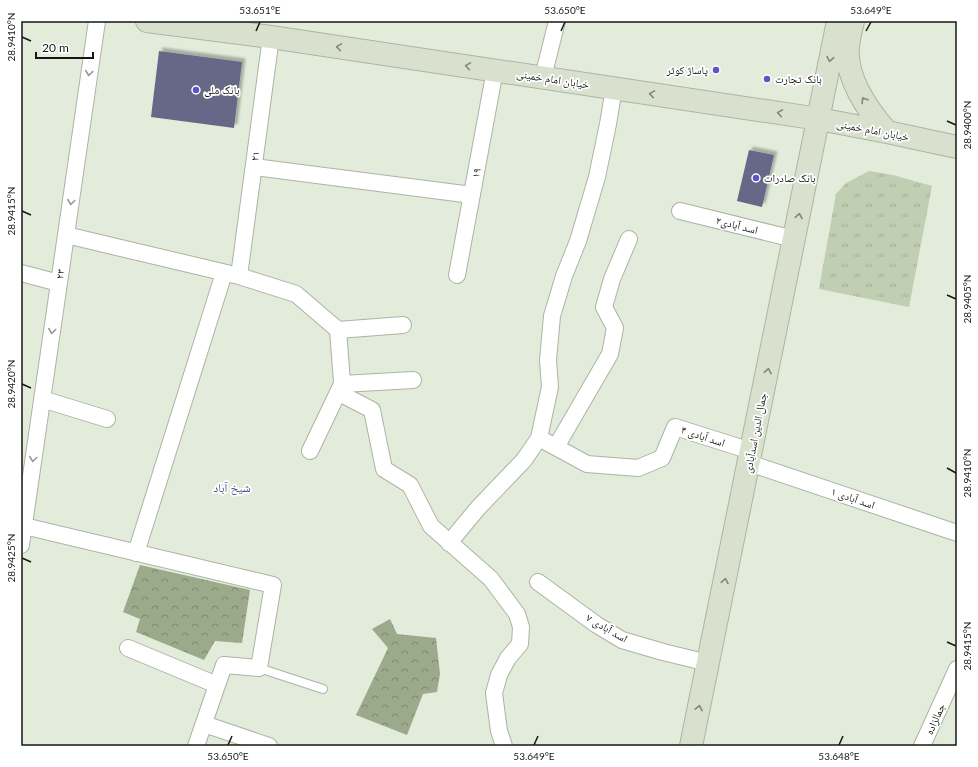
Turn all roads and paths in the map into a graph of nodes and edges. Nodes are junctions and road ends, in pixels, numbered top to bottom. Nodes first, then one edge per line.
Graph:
1 (97, 21) edge
2 (147, 21) edge
3 (556, 21) edge
4 (838, 21) edge
5 (853, 21) edge
6 (273, 29) edge
7 (495, 70) junction
8 (543, 78) junction
9 (614, 88) junction
10 (819, 119) junction
11 (887, 132) junction
12 (957, 147) edge
13 (254, 167) junction
14 (472, 195) junction
15 (680, 211) dead end
16 (66, 235) junction
17 (629, 238) dead end
18 (794, 239) junction
19 (21, 273) edge
20 (232, 274) junction
21 (457, 276) dead end
22 (59, 283) junction
23 (404, 325) dead end
24 (338, 330) junction
25 (412, 380) dead end
26 (342, 384) junction
27 (42, 399) junction
28 (107, 419) dead end
29 (539, 438) junction
30 (556, 447) junction
31 (310, 451) dead end
32 (750, 457) junction
33 (24, 526) junction
34 (956, 529) edge
35 (449, 542) junction
36 (21, 545) edge
37 (136, 553) junction
38 (538, 582) dead end
39 (128, 648) dead end
40 (708, 663) junction
41 (259, 668) junction
42 (955, 678) edge
43 (217, 686) junction
44 (323, 689) dead end
45 (204, 724) junction
46 (196, 746) edge
47 (269, 746) edge
48 (504, 746) edge
49 (691, 746) edge
50 (922, 746) edge

1 -> 16 street, ۲۳
2 - 6 street, خیابان امام خمینی
3 - 8 street
4 -> 10 street, جمال الدین اسدآبادی
11 -> 5 street
7 -> 6 street, خیابان امام خمینی
6 - 13 street, ۲۱
7 - 8 street, خیابان امام خمینی
7 - 14 street, ۱۹
8 - 9 street, خیابان امام خمینی
10 -> 9 street, خیابان امام خمینی
9 - 29 street
10 - 11 street, خیابان امام خمینی
18 -> 10 street, جمال الدین اسدآبادی
11 - 12 street, خیابان امام خمینی
13 - 14 street
13 - 20 street, ۲۱
14 - 21 street, ۱۹
15 - 18 street, اسد آبادی۲
16 - 20 street
16 - 22 street, ۲۳
17 - 30 street
32 -> 18 street, جمال الدین اسدآبادی
19 - 22 street
20 - 24 street
20 - 37 street, ۲۱
22 -> 27 street, ۲۳
23 - 24 street
24 - 26 street
25 - 26 street
26 - 31 street
26 - 35 street
27 - 28 street
27 -> 33 street, ۲۳
29 - 30 street, اسد آبادی ۴
29 - 35 street
30 - 32 street, اسد آبادی ۴
32 - 34 street, اسد آبادی ۱
40 -> 32 street, جمال الدین اسدآبادی
33 - 36 street, ۲۳
33 - 37 street
35 - 48 street
37 - 41 street
38 - 40 street, اسد آبادی ۷
39 - 43 street
49 -> 40 street, جمال الدین اسدآبادی
41 - 43 street
41 - 44 lane
42 - 50 street, جمالزاده
43 - 45 street
45 - 46 street
45 - 47 street

